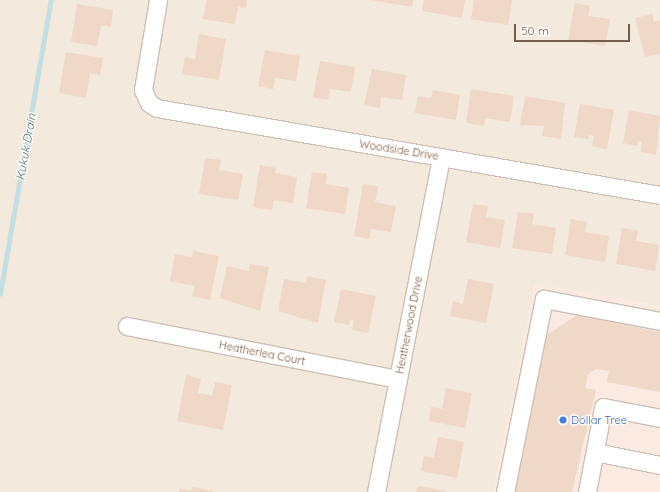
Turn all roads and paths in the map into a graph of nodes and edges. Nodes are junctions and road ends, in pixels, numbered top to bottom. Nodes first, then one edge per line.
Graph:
1 (158, 0) edge
2 (441, 157) junction
3 (660, 195) edge
4 (660, 321) edge
5 (126, 326) dead end
6 (398, 380) junction
7 (660, 418) edge
8 (595, 452) junction
9 (660, 465) edge
10 (376, 492) edge
11 (505, 492) edge
12 (587, 492) edge

1 - 2 street, Woodside Drive
2 - 3 street, Woodside Drive
2 - 6 street, Heatherwood Drive
4 - 11 street
5 - 6 street, Heatherlea Court
6 - 10 street, Heatherwood Drive
7 - 8 street
8 - 9 street
8 - 12 street

